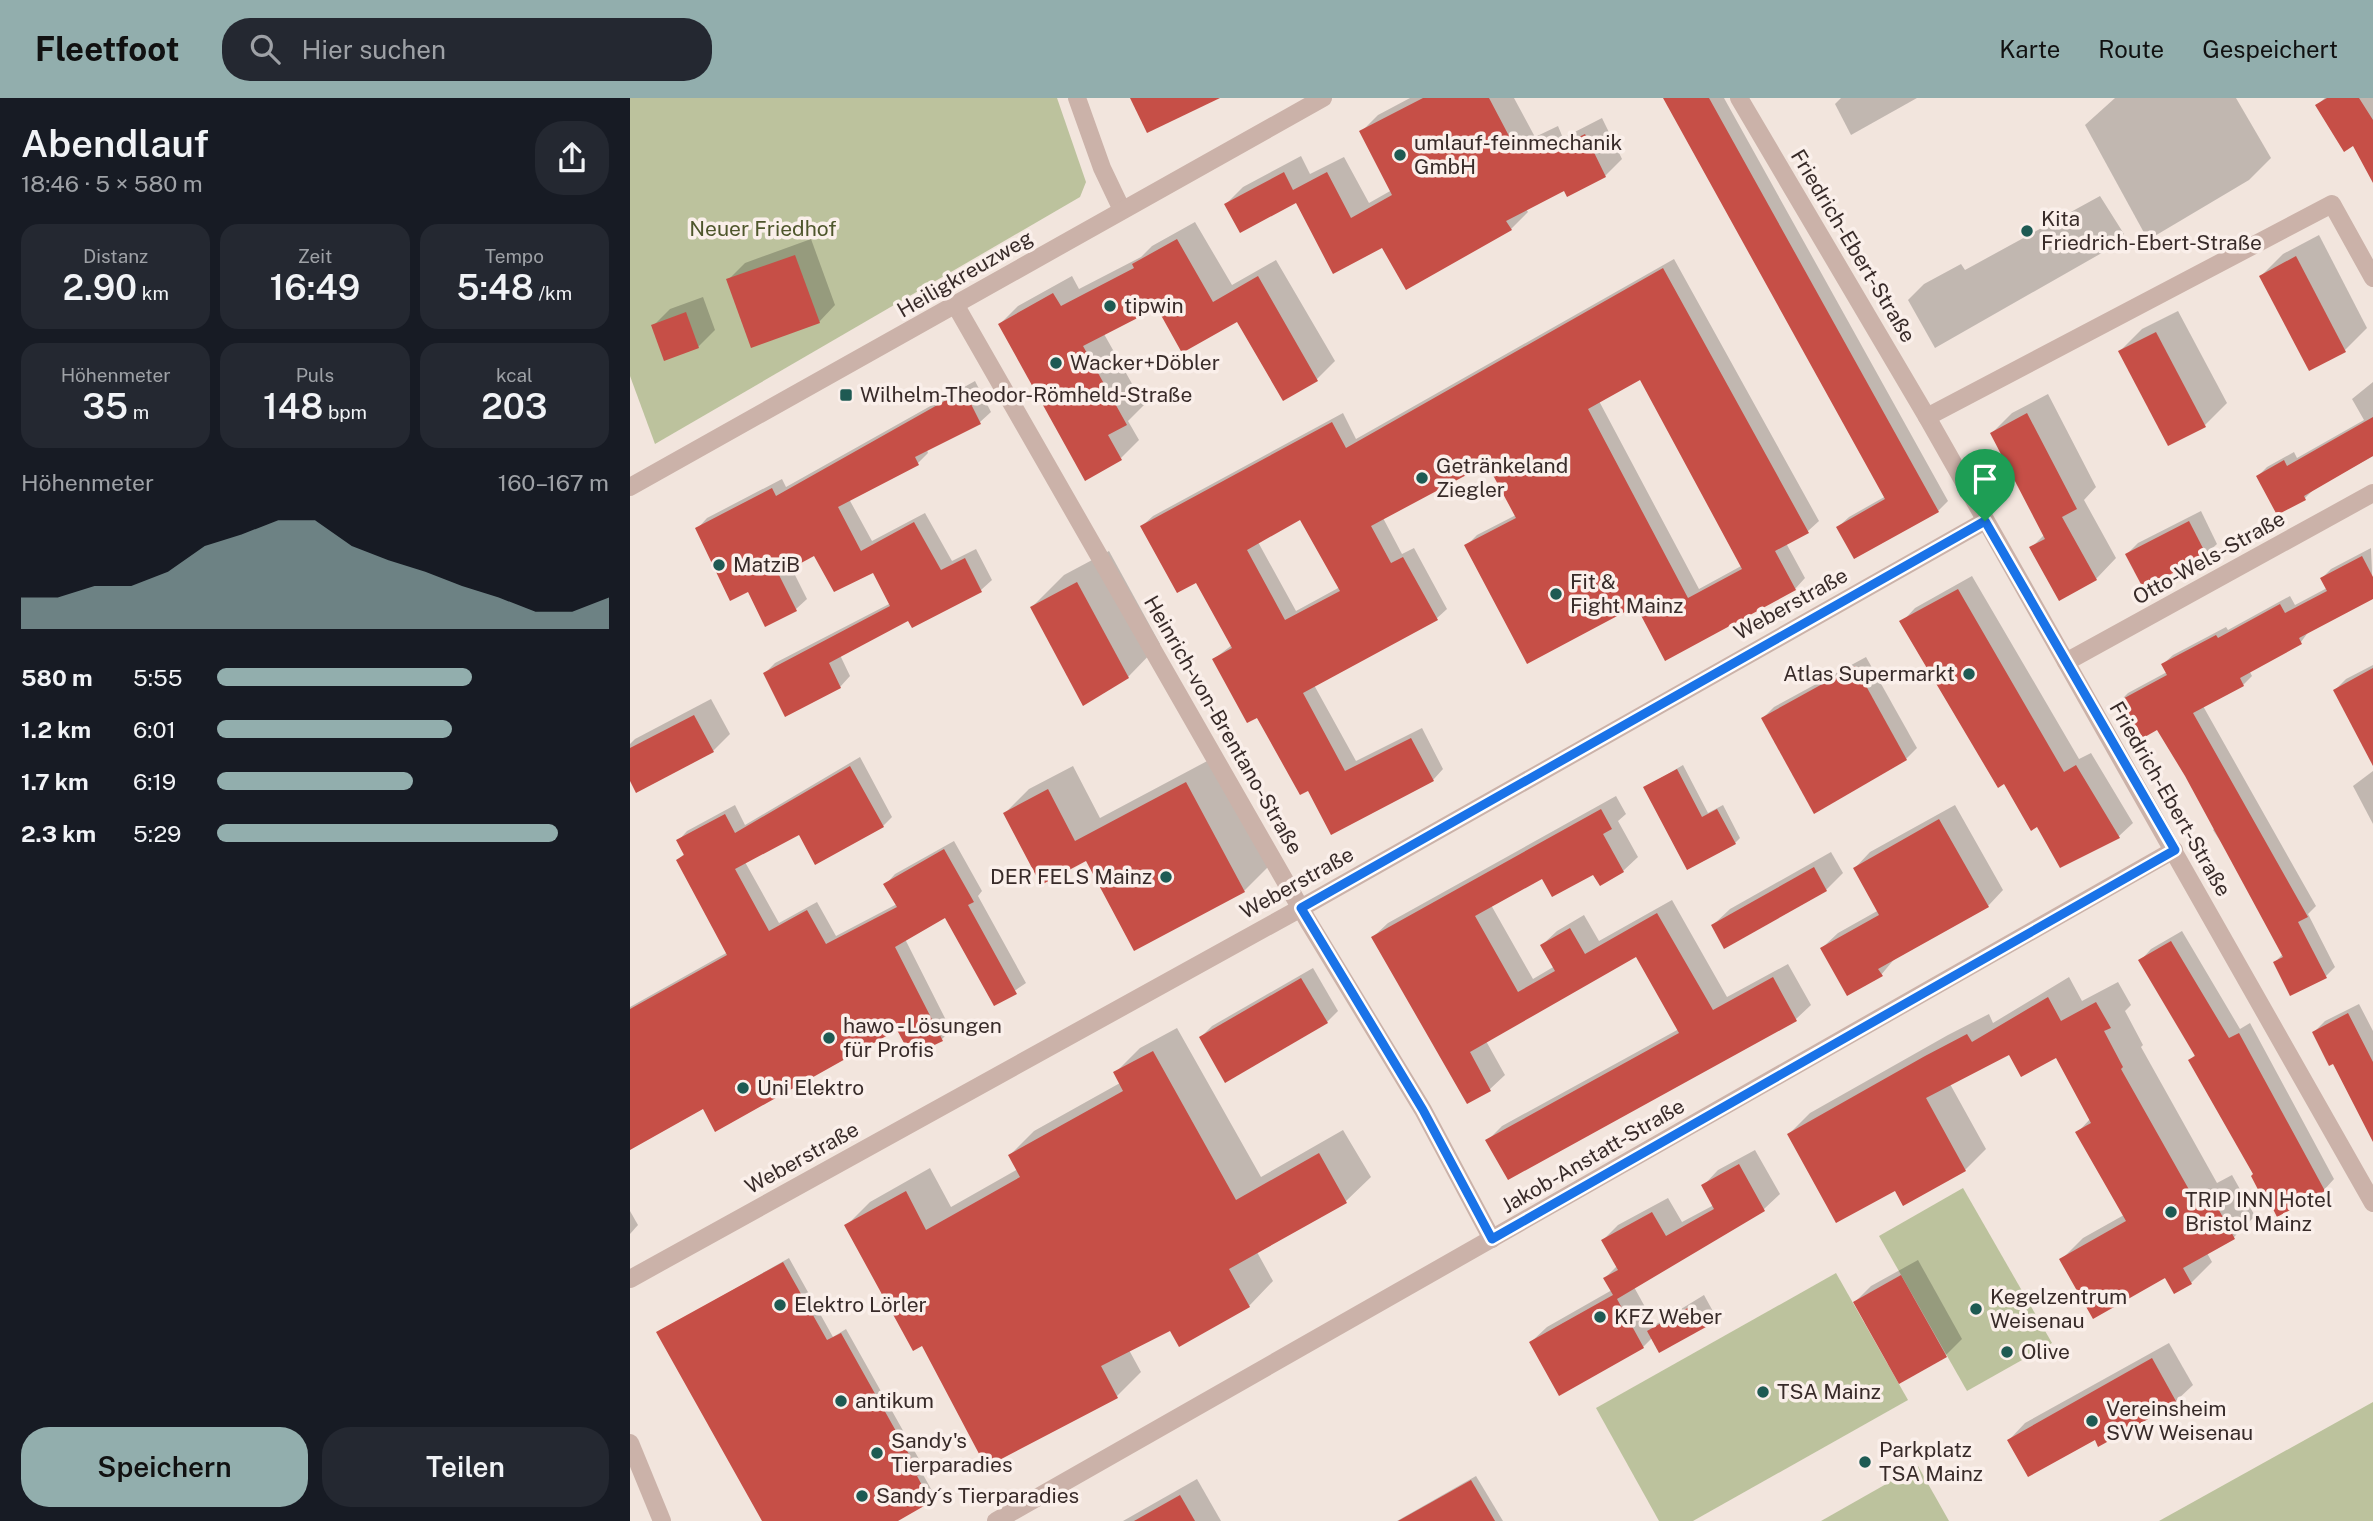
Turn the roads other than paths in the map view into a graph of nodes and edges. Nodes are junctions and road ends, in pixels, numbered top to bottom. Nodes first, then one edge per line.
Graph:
1 (1077, 98) edge
2 (1323, 98) edge
3 (1739, 98) edge
4 (1122, 210) junction
5 (2373, 278) edge
6 (956, 306) junction
7 (1927, 418) junction
8 (630, 488) edge
9 (2371, 498) edge
10 (1985, 521) junction
11 (2066, 662) junction
12 (2175, 850) junction
13 (1301, 908) junction
14 (2373, 1203) edge
15 (1492, 1239) junction
16 (630, 1279) edge
17 (630, 1443) edge
18 (662, 1521) edge
19 (996, 1521) edge

1 - 4 street
2 - 4 street, Heiligkreuzweg
3 - 7 street, Friedrich-Ebert-Straße
4 - 6 street, Heiligkreuzweg
5 - 7 street
6 - 8 street, Heiligkreuzweg
6 - 13 street, Heinrich-von-Brentano-Straße
7 - 10 street, Friedrich-Ebert-Straße
9 - 11 street, Otto-Wels-Straße
10 - 11 street, Friedrich-Ebert-Straße
10 - 13 street, Weberstraße
11 - 12 street, Friedrich-Ebert-Straße
12 - 14 street, Friedrich-Ebert-Straße
12 - 15 street, Jakob-Anstatt-Straße
13 - 15 street, Heinrich-von-Brentano-Straße
13 - 16 street, Weberstraße
15 - 19 street, Jakob-Anstatt-Straße
17 - 18 street

